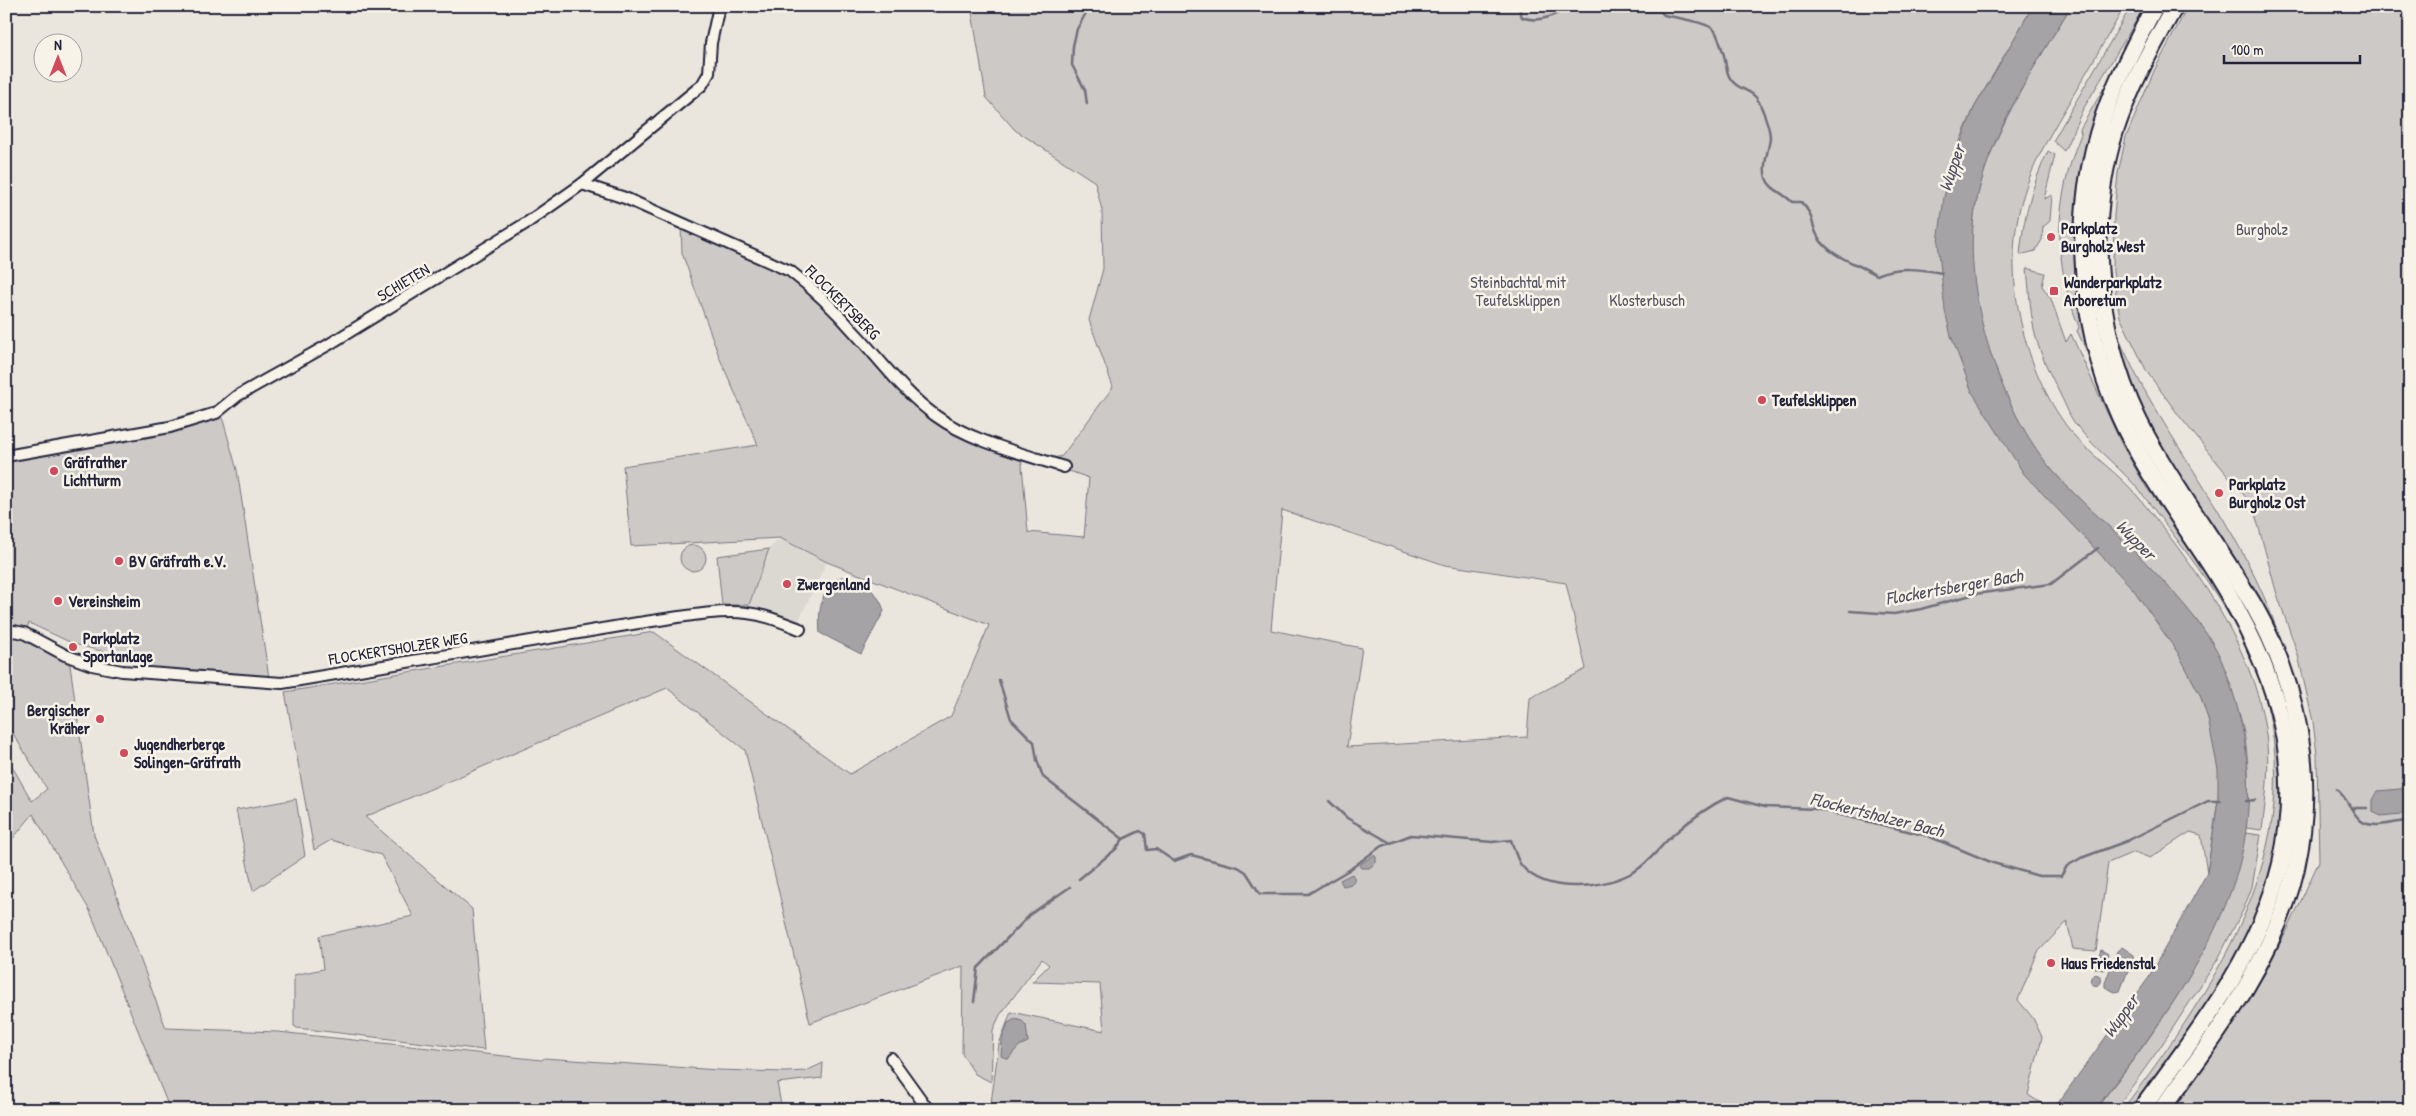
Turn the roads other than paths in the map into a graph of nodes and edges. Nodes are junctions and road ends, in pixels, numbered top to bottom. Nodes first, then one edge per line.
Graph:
1 (719, 6) edge
2 (2155, 6) edge
3 (2176, 6) edge
4 (582, 184) junction
5 (6, 456) edge
6 (1064, 467) dead end
7 (800, 629) dead end
8 (6, 634) edge
9 (891, 1058) dead end
10 (932, 1110) edge
11 (942, 1110) edge
12 (958, 1110) edge
13 (2141, 1110) edge
14 (2160, 1110) edge

1 - 4 street, SCHIETEN
2 - 13 highway
3 - 14 highway
4 - 5 street, SCHIETEN
4 - 6 street, FLOCKERTSBERG
7 - 8 street, FLOCKERTSHOLZER WEG
9 - 10 street
11 - 12 street

